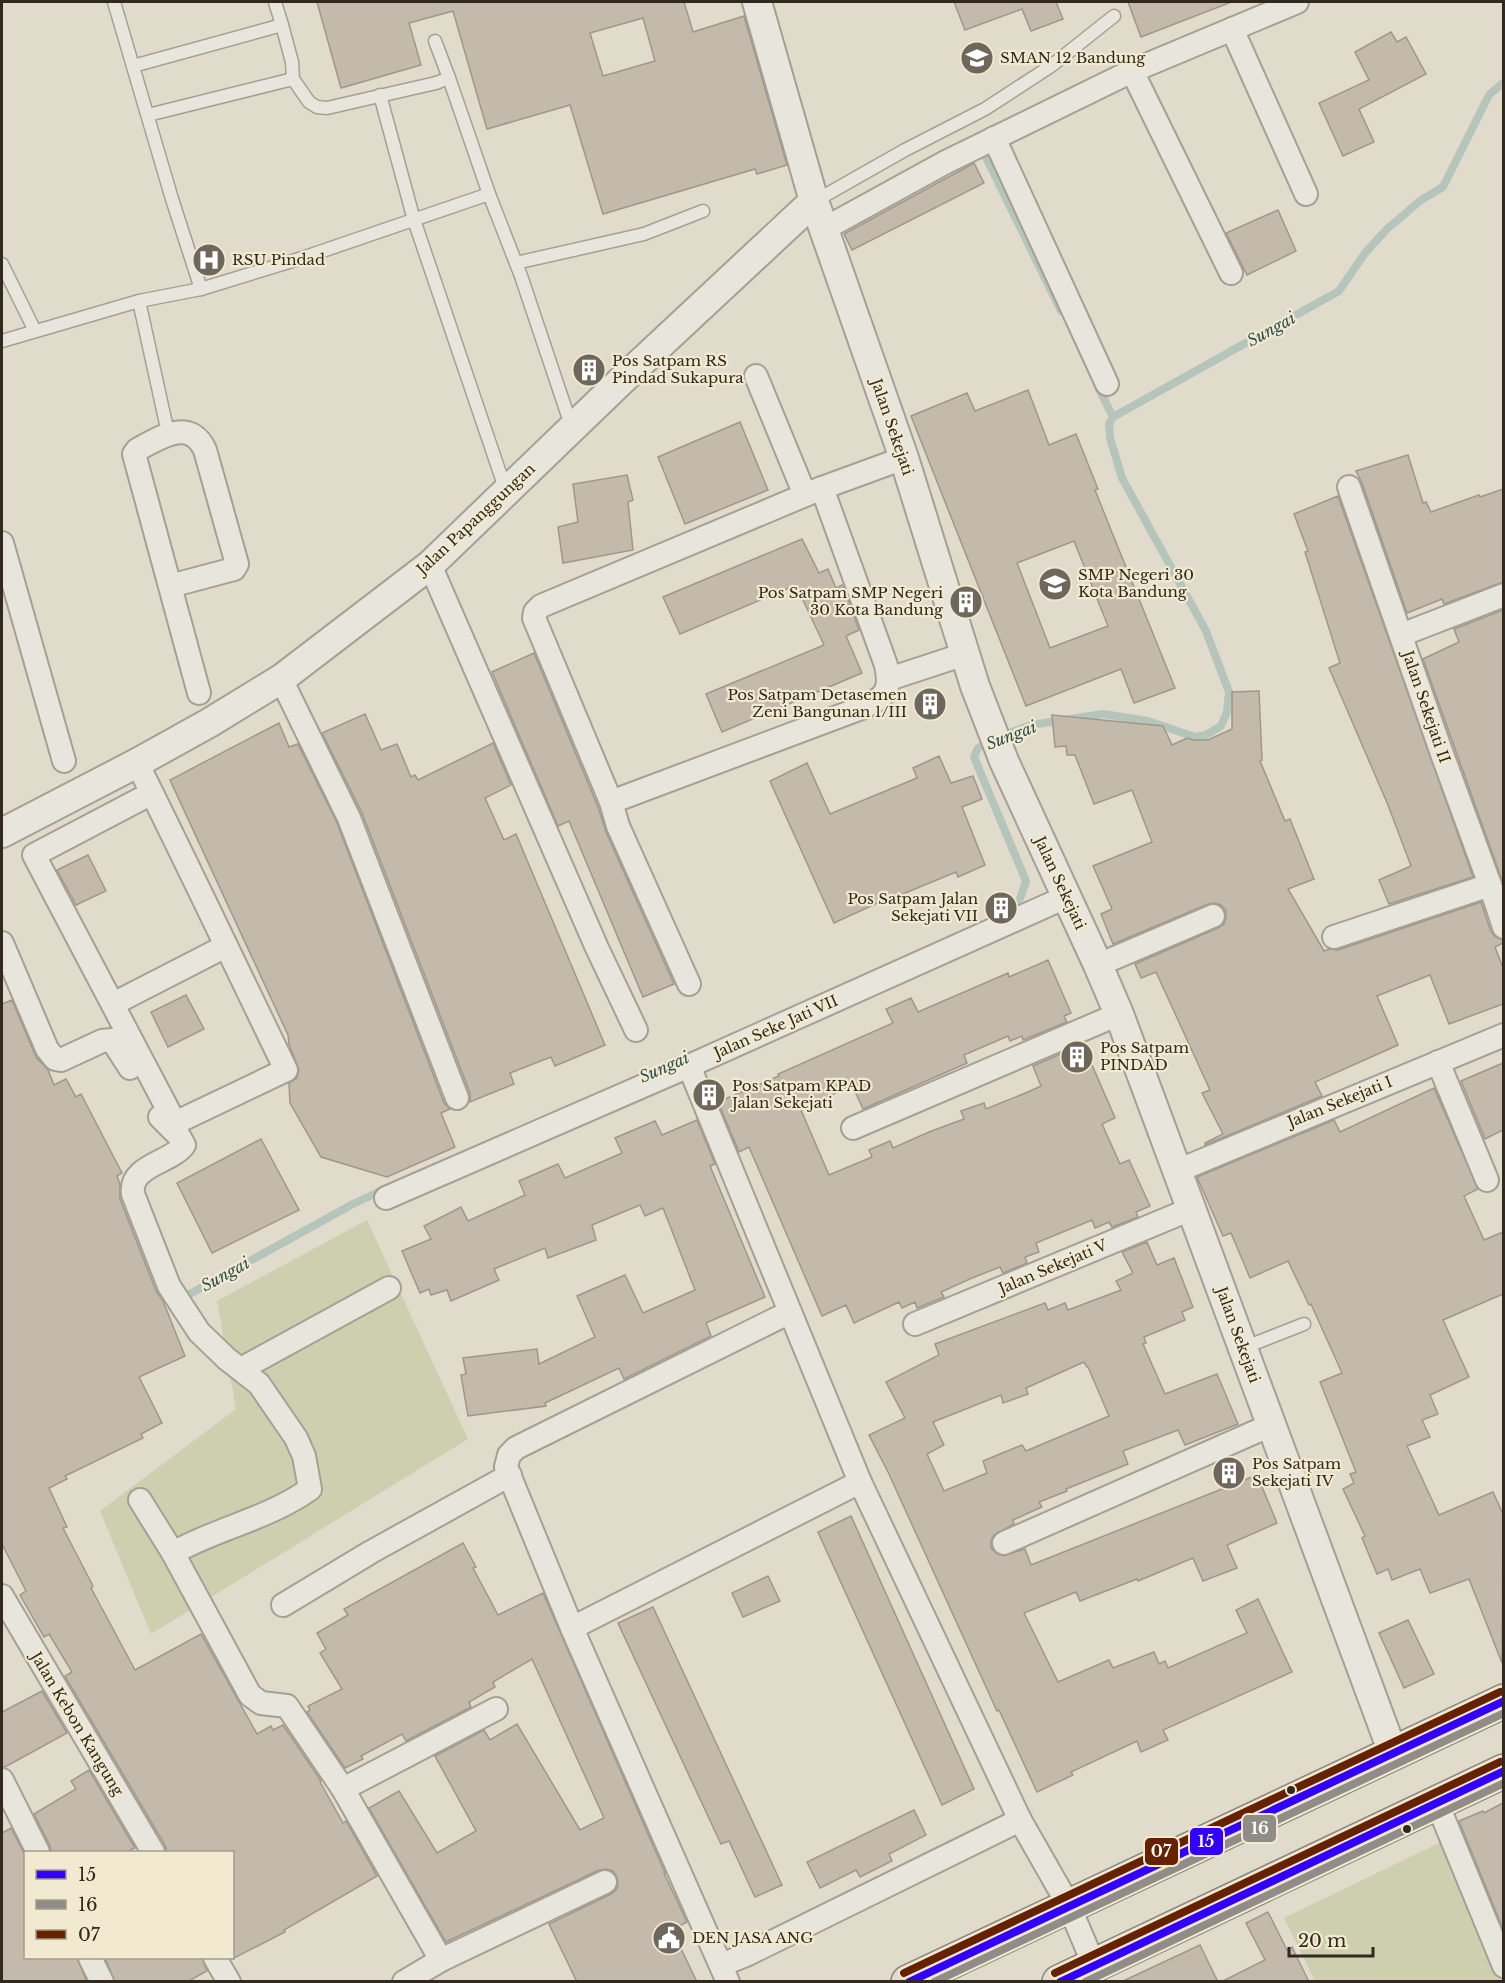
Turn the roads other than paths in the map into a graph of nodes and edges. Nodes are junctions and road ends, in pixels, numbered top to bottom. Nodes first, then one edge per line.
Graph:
1 (114, 2) edge
2 (275, 2) edge
3 (757, 2) edge
4 (1297, 2) edge
5 (1114, 16) dead end
6 (282, 25) junction
7 (1232, 28) junction
8 (435, 41) dead end
9 (133, 66) junction
10 (1132, 71) junction
11 (449, 78) junction
12 (293, 79) junction
13 (380, 95) junction
14 (148, 115) junction
15 (994, 138) junction
16 (489, 194) junction
17 (1306, 194) dead end
18 (814, 201) junction
19 (703, 211) dead end
20 (414, 220) junction
21 (824, 229) junction
22 (516, 263) junction
23 (2, 264) edge
24 (1231, 273) dead end
25 (201, 289) junction
26 (139, 301) junction
27 (35, 331) junction
28 (2, 340) edge
29 (756, 376) dead end
30 (1107, 384) dead end
31 (572, 429) junction
32 (168, 433) junction
33 (904, 458) junction
34 (1350, 487) dead end
35 (814, 491) junction
36 (506, 492) junction
37 (2, 543) edge
38 (430, 565) junction
39 (5, 571) edge
40 (170, 586) junction
41 (1503, 595) edge
42 (1401, 635) junction
43 (965, 654) junction
44 (281, 679) junction
45 (889, 679) junction
46 (199, 693) dead end
47 (64, 761) dead end
48 (137, 763) junction
49 (152, 793) junction
50 (611, 802) junction
51 (2, 832) edge
52 (1490, 885) junction
53 (1066, 897) junction
54 (1213, 916) dead end
55 (1503, 927) edge
56 (1334, 937) dead end
57 (2, 942) edge
58 (226, 946) junction
59 (1098, 965) junction
60 (689, 984) dead end
61 (113, 1004) junction
62 (1119, 1014) junction
63 (636, 1030) dead end
64 (1503, 1035) edge
65 (1438, 1062) junction
66 (689, 1066) junction
67 (458, 1098) dead end
68 (853, 1128) dead end
69 (1177, 1171) junction
70 (1487, 1180) dead end
71 (386, 1198) dead end
72 (1191, 1209) junction
73 (389, 1288) dead end
74 (790, 1312) junction
75 (915, 1324) dead end
76 (1304, 1324) dead end
77 (1243, 1348) junction
78 (241, 1369) junction
79 (1271, 1425) junction
80 (510, 1475) junction
81 (860, 1482) junction
82 (140, 1500) dead end
83 (1004, 1543) dead end
84 (173, 1553) junction
85 (2, 1596) edge
86 (283, 1605) dead end
87 (572, 1628) junction
88 (1503, 1701) edge
89 (496, 1709) dead end
90 (1393, 1754) junction
91 (1503, 1771) edge
92 (2, 1780) edge
93 (342, 1789) junction
94 (1437, 1803) junction
95 (1020, 1820) junction
96 (38, 1851) edge
97 (152, 1851) edge
98 (605, 1882) dead end
99 (1069, 1906) junction
100 (90, 1959) edge
101 (216, 1959) edge
102 (441, 1960) junction
103 (1094, 1965) junction
104 (1503, 1966) edge
105 (724, 1973) edge
106 (102, 1982) edge
107 (229, 1982) edge
108 (404, 1982) edge
109 (908, 1982) edge
110 (1059, 1982) edge

1 - 9 lane
2 - 6 lane
3 - 18 street, Jalan Sekejati
4 - 7 street
5 - 18 lane
6 - 9 lane
6 - 12 lane
7 - 10 street
7 - 17 street
8 - 11 lane
9 - 14 lane
10 - 15 street
10 - 24 street
11 - 13 lane
11 - 16 lane
12 - 13 lane
12 - 14 lane
13 - 20 lane
14 - 25 lane
15 - 21 street
15 - 30 street
16 - 20 lane
16 - 22 lane
18 - 21 street, Jalan Sekejati
18 - 31 street, Jalan Papanggungan
19 - 22 lane
20 - 25 lane
20 - 36 lane
21 - 33 street, Jalan Sekejati
22 - 31 lane
23 - 27 lane
25 - 26 lane
26 - 27 lane
26 - 32 lane
27 - 28 lane
29 - 35 street
31 - 36 street, Jalan Papanggungan
32 - 40 street
32 - 40 street
33 - 35 street
33 - 43 street, Jalan Sekejati
34 - 42 street, Jalan Sekejati II
35 - 45 street
35 - 50 street
36 - 38 street, Jalan Papanggungan
37 - 39 street
38 - 44 street, Jalan Papanggungan
38 - 63 street
39 - 47 street
40 - 46 street
41 - 42 street
42 - 52 street, Jalan Sekejati II
43 - 45 street
43 - 53 street, Jalan Sekejati
44 - 48 street, Jalan Papanggungan
44 - 67 street
45 - 50 street
48 - 49 street
48 - 51 street, Jalan Papanggungan
49 - 58 street
49 - 61 street
50 - 60 street
52 - 55 street, Jalan Sekejati II
52 - 56 street
53 - 59 street, Jalan Sekejati
53 - 66 street, Jalan Seke Jati VII
54 - 59 street
57 - 78 street
58 - 61 street
58 - 61 street
59 - 62 street, Jalan Sekejati
62 - 68 street
62 - 69 street, Jalan Sekejati
64 - 65 street, Jalan Sekejati I
65 - 69 street, Jalan Sekejati I
65 - 70 street
66 - 71 street, Jalan Seke Jati VII
66 - 74 street
69 - 72 street, Jalan Sekejati
72 - 75 street, Jalan Sekejati V
72 - 77 street, Jalan Sekejati
73 - 78 street
74 - 80 street
74 - 81 street
76 - 77 lane
77 - 79 street, Jalan Sekejati
78 - 84 street
79 - 83 street
79 - 90 street, Jalan Sekejati
80 - 86 street
80 - 87 street
81 - 87 street
81 - 95 street
82 - 84 street
84 - 93 street
85 - 97 street, Jalan Kebon Kangung
87 - 105 street
88 - 90 main road
89 - 93 street
90 - 99 main road
91 - 94 main road
92 - 96 street
93 - 102 street
94 - 103 main road
94 - 104 street
95 - 99 street
95 - 105 street
98 - 102 street
99 - 103 street
99 - 109 main road
100 - 106 street
101 - 107 street
102 - 108 street
103 - 110 main road

